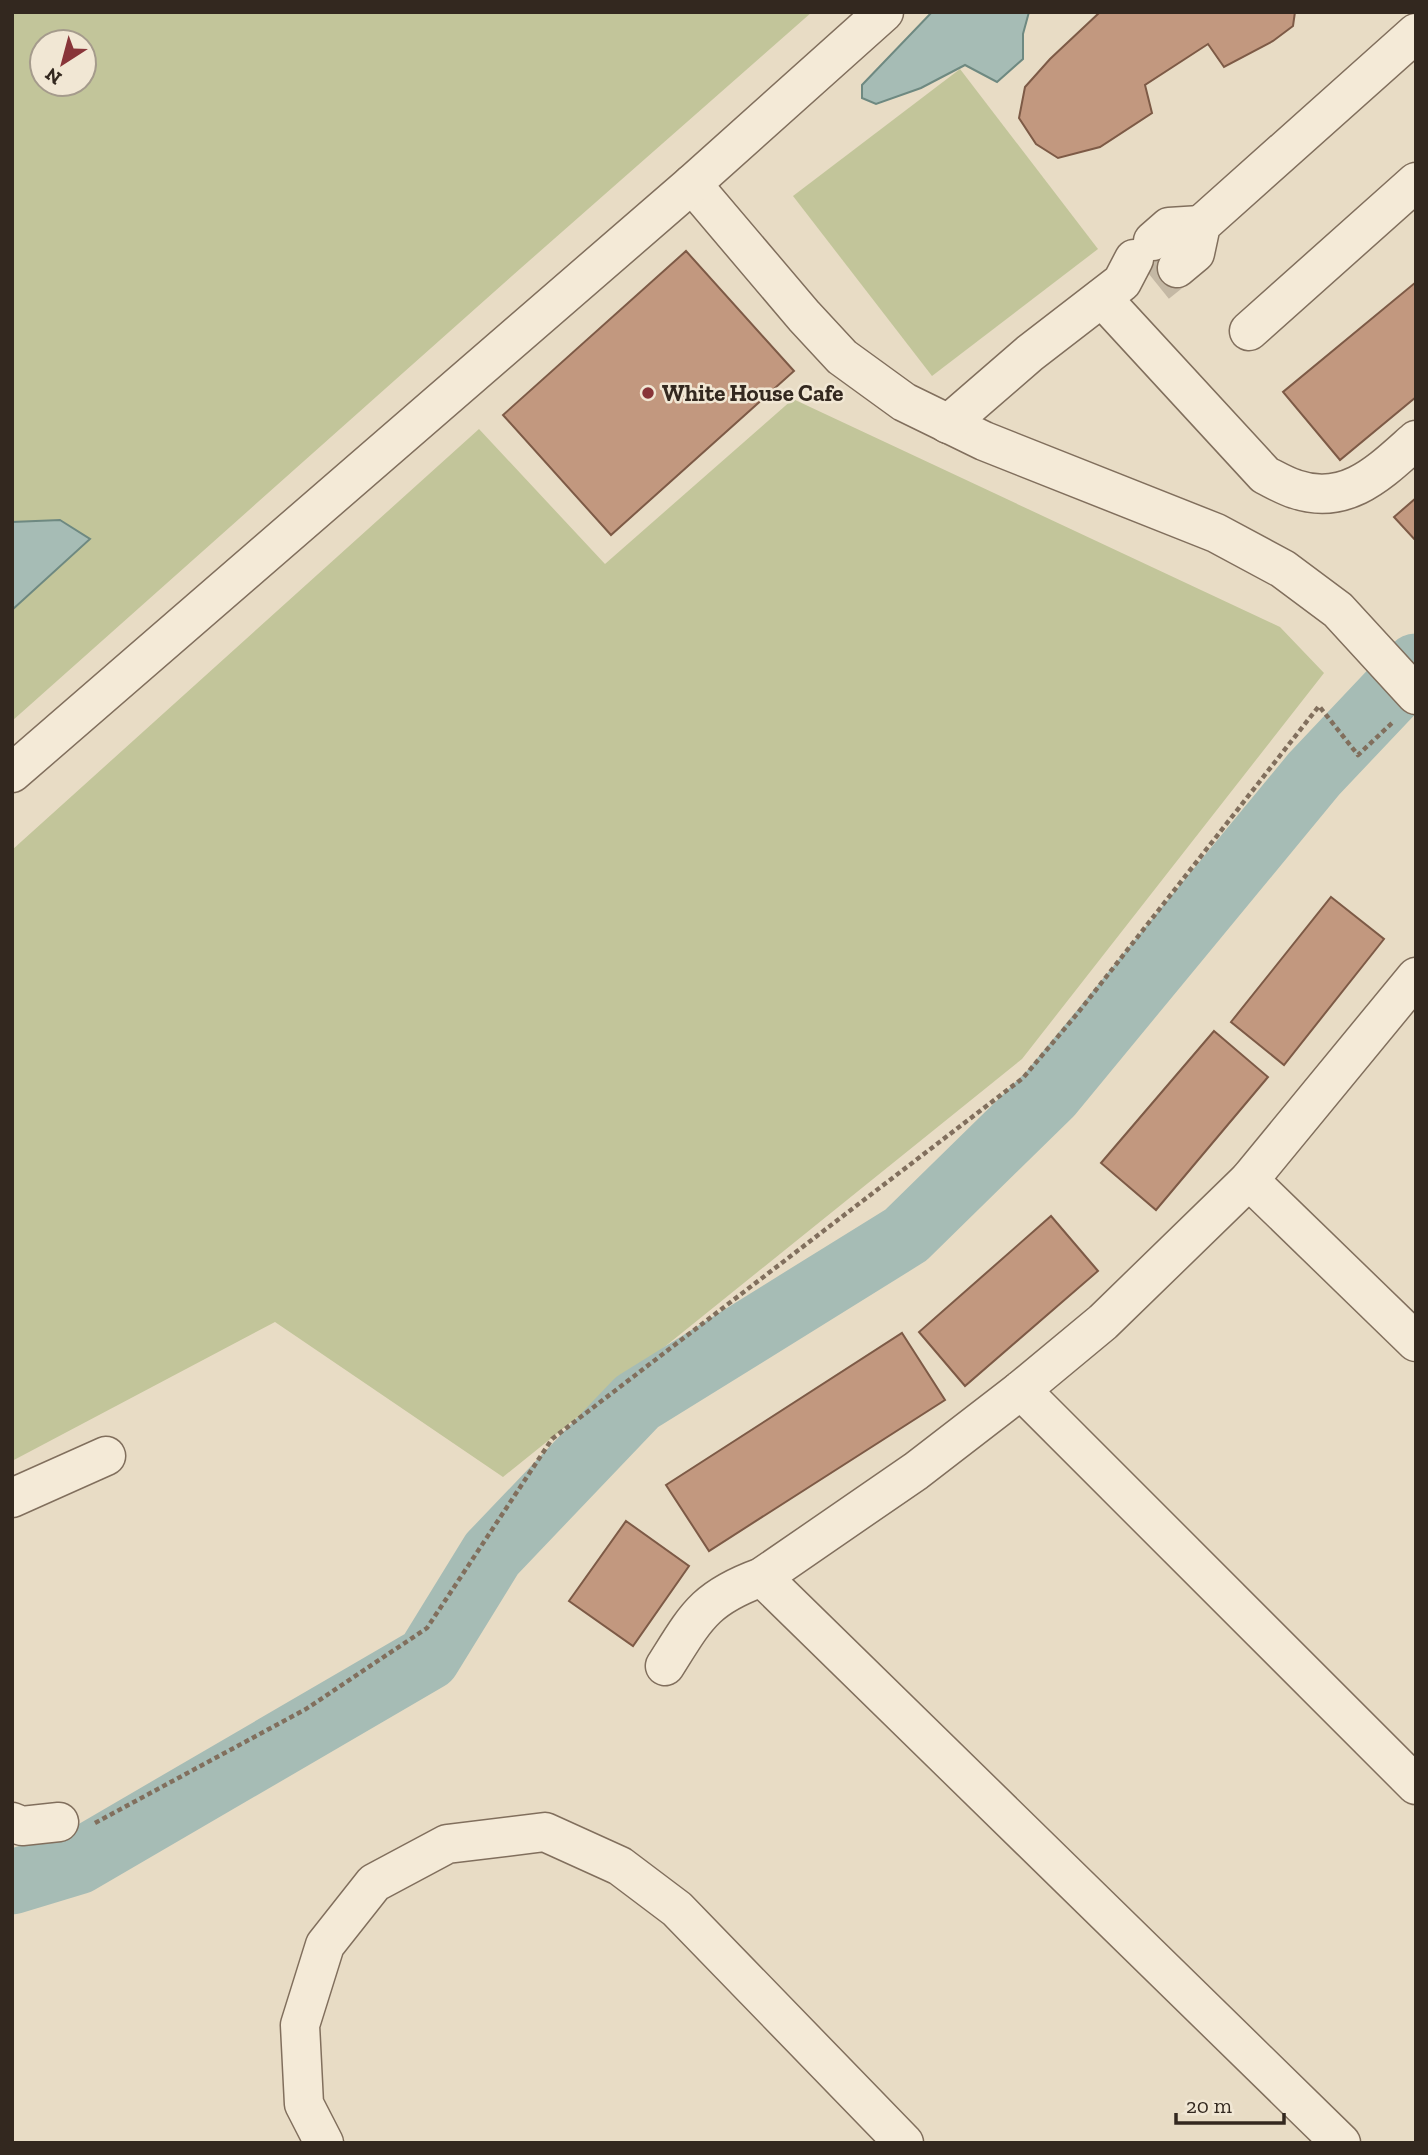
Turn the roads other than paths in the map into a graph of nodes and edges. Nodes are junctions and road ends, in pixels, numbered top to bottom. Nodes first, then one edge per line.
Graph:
1 (884, 12) edge
2 (1416, 33) edge
3 (1416, 182) edge
4 (692, 184) junction
5 (1141, 272) junction
6 (1249, 331) dead end
7 (948, 424) junction
8 (1416, 440) edge
9 (1406, 706) edge
10 (12, 773) edge
11 (1416, 977) edge
12 (1249, 1180) junction
13 (1416, 1342) edge
14 (1021, 1390) junction
15 (106, 1456) dead end
16 (12, 1498) edge
17 (762, 1577) junction
18 (665, 1667) dead end
19 (1416, 1785) edge
20 (12, 1822) edge
21 (75, 1823) road end
22 (324, 2143) edge
23 (904, 2143) edge
24 (1341, 2143) edge

1 - 4 street
2 - 5 street
3 - 6 street
4 - 7 street
4 - 10 street
5 - 7 street
5 - 8 street
7 - 9 street
11 - 12 street
12 - 13 street
12 - 14 street
14 - 17 street
14 - 19 street
15 - 16 street
17 - 18 street
17 - 24 street
20 - 21 street
22 - 23 street

